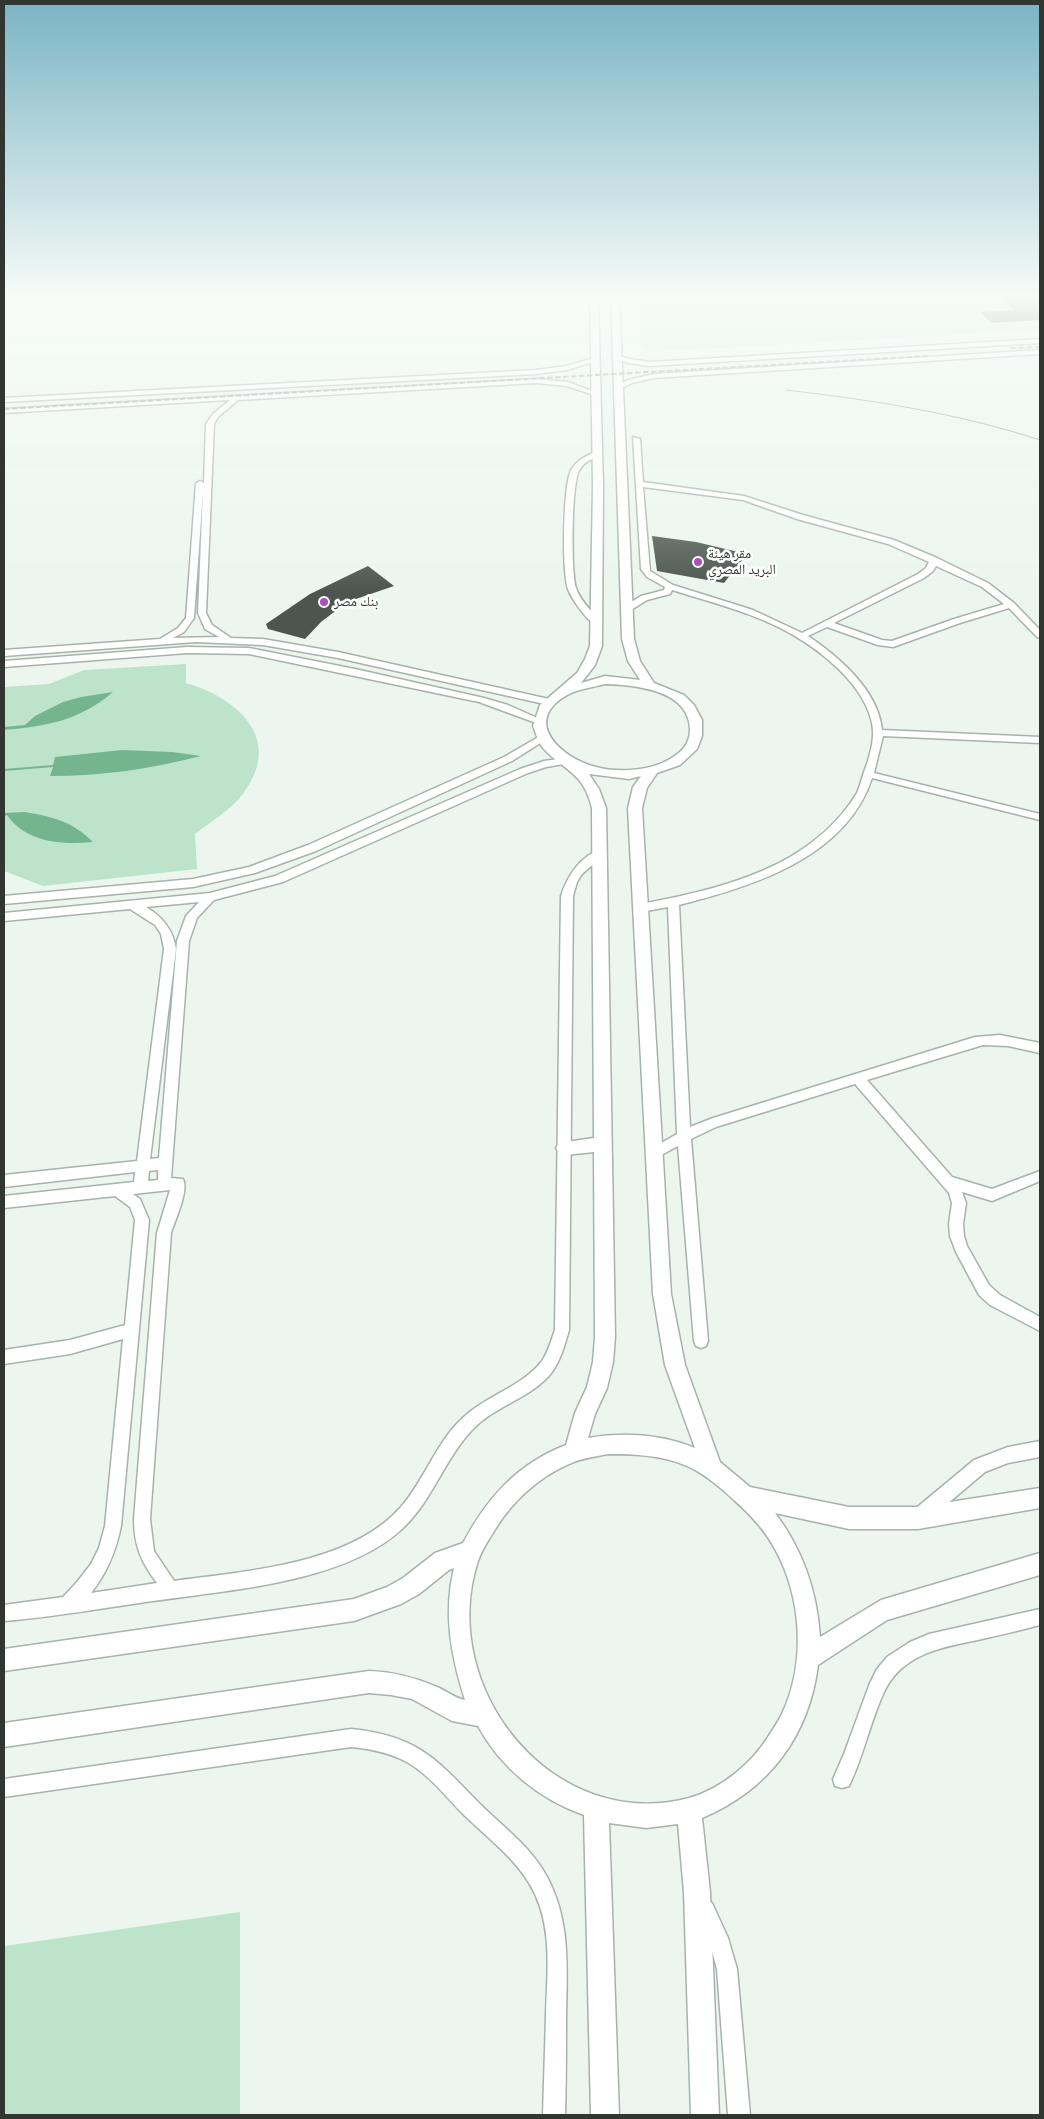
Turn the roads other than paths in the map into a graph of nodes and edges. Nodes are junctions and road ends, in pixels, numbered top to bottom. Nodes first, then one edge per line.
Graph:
1 (81, 396) edge
2 (272, 396) edge
3 (594, 396) edge
4 (618, 396) edge
5 (235, 398) junction
6 (4, 400) edge
7 (4, 411) edge
8 (205, 422) dead end
9 (621, 439) junction
10 (636, 439) joint
11 (596, 454) junction
12 (639, 484) junction
13 (203, 509) junction
14 (934, 560) junction
15 (670, 587) junction
16 (1011, 605) junction
17 (628, 608) junction
18 (596, 622) junction
19 (827, 624) junction
20 (1040, 635) edge
21 (802, 636) junction
22 (242, 640) junction
23 (149, 643) junction
24 (4, 653) edge
25 (4, 664) edge
26 (649, 684) junction
27 (566, 690) junction
28 (549, 702) junction
29 (539, 721) junction
30 (878, 734) junction
31 (542, 738) junction
32 (1040, 740) edge
33 (568, 762) junction
34 (652, 771) junction
35 (871, 775) junction
36 (1040, 817) edge
37 (600, 854) junction
38 (210, 897) junction
39 (4, 900) edge
40 (673, 902) junction
41 (131, 905) junction
42 (641, 908) junction
43 (4, 916) edge
44 (1040, 1048) edge
45 (858, 1079) junction
46 (684, 1136) junction
47 (603, 1144) junction
48 (565, 1148) junction
49 (654, 1154) junction
50 (167, 1163) junction
51 (142, 1166) junction
52 (1039, 1176) dead end
53 (4, 1181) edge
54 (950, 1182) junction
55 (171, 1184) junction
56 (140, 1187) junction
57 (118, 1190) junction
58 (4, 1202) edge
59 (1040, 1324) edge
60 (132, 1330) junction
61 (701, 1341) dead end
62 (4, 1357) edge
63 (1040, 1449) edge
64 (574, 1452) junction
65 (711, 1467) junction
66 (750, 1497) junction
67 (1040, 1498) edge
68 (918, 1518) junction
69 (470, 1552) junction
70 (1040, 1564) edge
71 (169, 1590) junction
72 (66, 1605) junction
73 (4, 1612) edge
74 (1040, 1617) edge
75 (810, 1657) junction
76 (4, 1660) edge
77 (483, 1715) junction
78 (4, 1734) edge
79 (842, 1779) dead end
80 (4, 1788) edge
81 (596, 1809) junction
82 (689, 1810) junction
83 (697, 1892) junction
84 (554, 2115) edge
85 (605, 2115) edge
86 (705, 2115) edge
87 (739, 2115) edge

1 - 6 street
2 - 5 street
3 - 11 main road
4 - 9 main road
5 - 7 street
5 - 13 street
8 - 13 street
9 - 10 main road
9 - 17 main road
10 - 12 street
11 - 18 main road
11 - 18 street
12 - 14 street
12 - 15 street
13 - 22 street
13 - 23 street
14 - 16 street
14 - 19 street
15 - 17 street
15 - 21 street
16 - 19 street
16 - 20 street
17 - 26 main road
18 - 27 main road
19 - 21 street
21 - 30 street
22 - 23 street
22 - 28 street
23 - 24 street
25 - 29 street
26 - 27 main road
26 - 34 main road
27 - 28 main road
28 - 29 main road
29 - 31 main road
30 - 32 street
30 - 35 street
31 - 33 main road
31 - 39 street
33 - 34 main road
33 - 37 main road
33 - 38 street
34 - 42 main road
35 - 36 street
35 - 40 street
37 - 47 main road
37 - 48 street
38 - 41 street
38 - 50 street
40 - 42 street
40 - 46 street
41 - 43 street
41 - 51 street
42 - 49 main road
44 - 45 street
45 - 46 street
45 - 54 street
46 - 49 street
46 - 61 street
47 - 48 main road
47 - 64 main road
48 - 71 street
49 - 65 main road
50 - 51 street
50 - 55 street
51 - 53 street
51 - 56 street
52 - 54 street
54 - 59 street
55 - 56 street
55 - 71 street
56 - 57 street
57 - 58 street
57 - 60 street
60 - 62 street
60 - 72 street
63 - 68 street
64 - 65 main road
64 - 69 main road
65 - 66 main road
66 - 68 main road
66 - 75 main road
67 - 68 main road
69 - 76 main road
69 - 77 main road
70 - 75 main road
71 - 72 street
72 - 73 street
74 - 79 street
75 - 82 main road
77 - 78 main road
77 - 81 main road
80 - 84 street
81 - 82 main road
81 - 85 main road
82 - 83 main road
83 - 86 main road
83 - 87 street

